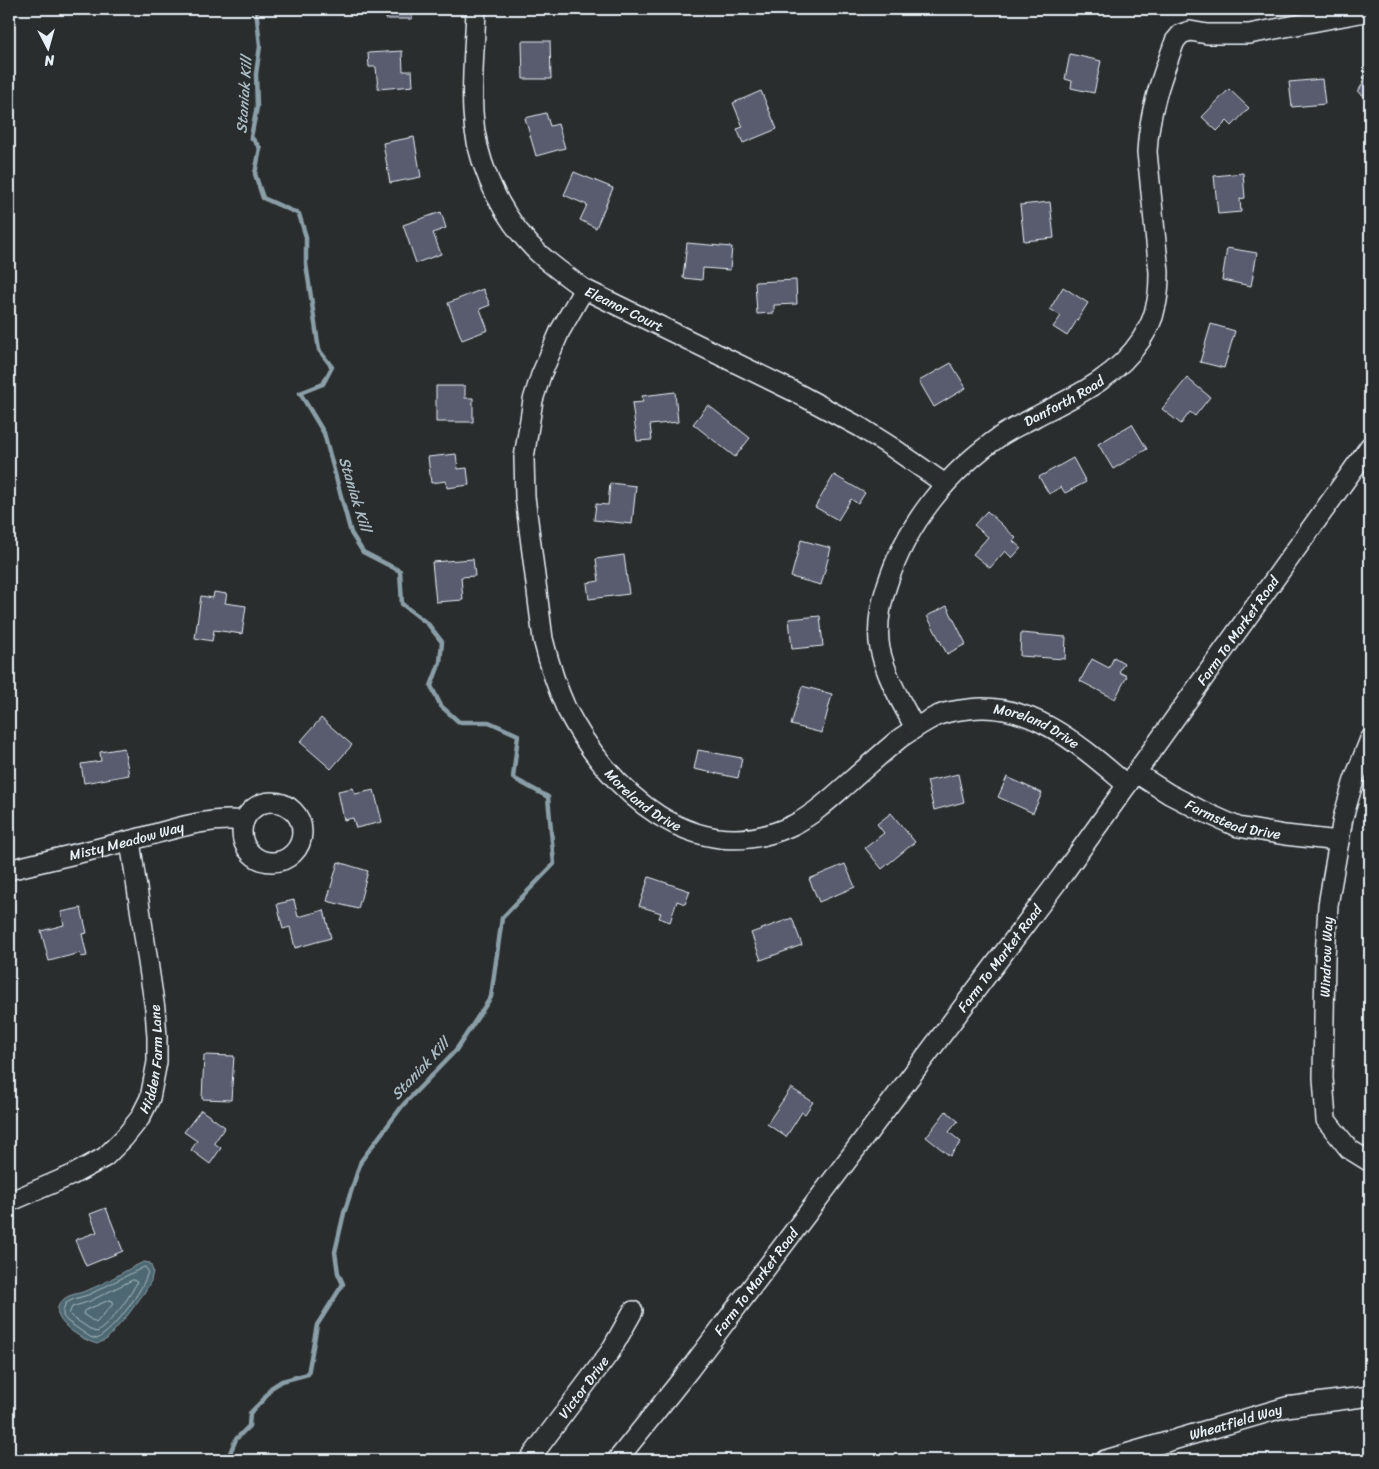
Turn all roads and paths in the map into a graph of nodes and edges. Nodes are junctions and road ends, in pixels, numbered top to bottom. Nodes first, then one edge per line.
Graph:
1 (476, 9) edge
2 (1370, 11) edge
3 (584, 289) junction
4 (1370, 446) edge
5 (945, 484) junction
6 (915, 728) junction
7 (1370, 739) edge
8 (1131, 779) junction
9 (244, 821) dead end
10 (130, 841) junction
11 (1339, 841) junction
12 (9, 870) edge
13 (1370, 1162) edge
14 (9, 1202) edge
15 (633, 1311) dead end
16 (1370, 1396) edge
17 (529, 1460) edge
18 (617, 1460) edge
19 (1105, 1460) edge

1 - 3 street, Eleanor Court
2 - 5 street, Danforth Road
3 - 5 street, Eleanor Court
3 - 6 street, Moreland Drive
4 - 8 street, Farm To Market Road
5 - 6 street, Danforth Road
6 - 8 street, Moreland Drive
7 - 11 street, Windrow Way
8 - 11 street, Farmstead Drive
8 - 18 street, Farm To Market Road
9 - 10 street, Misty Meadow Way
10 - 12 street, Misty Meadow Way
10 - 14 street, Hidden Farm Lane
11 - 13 street, Windrow Way
15 - 17 street, Victor Drive
16 - 19 street, Wheatfield Way

